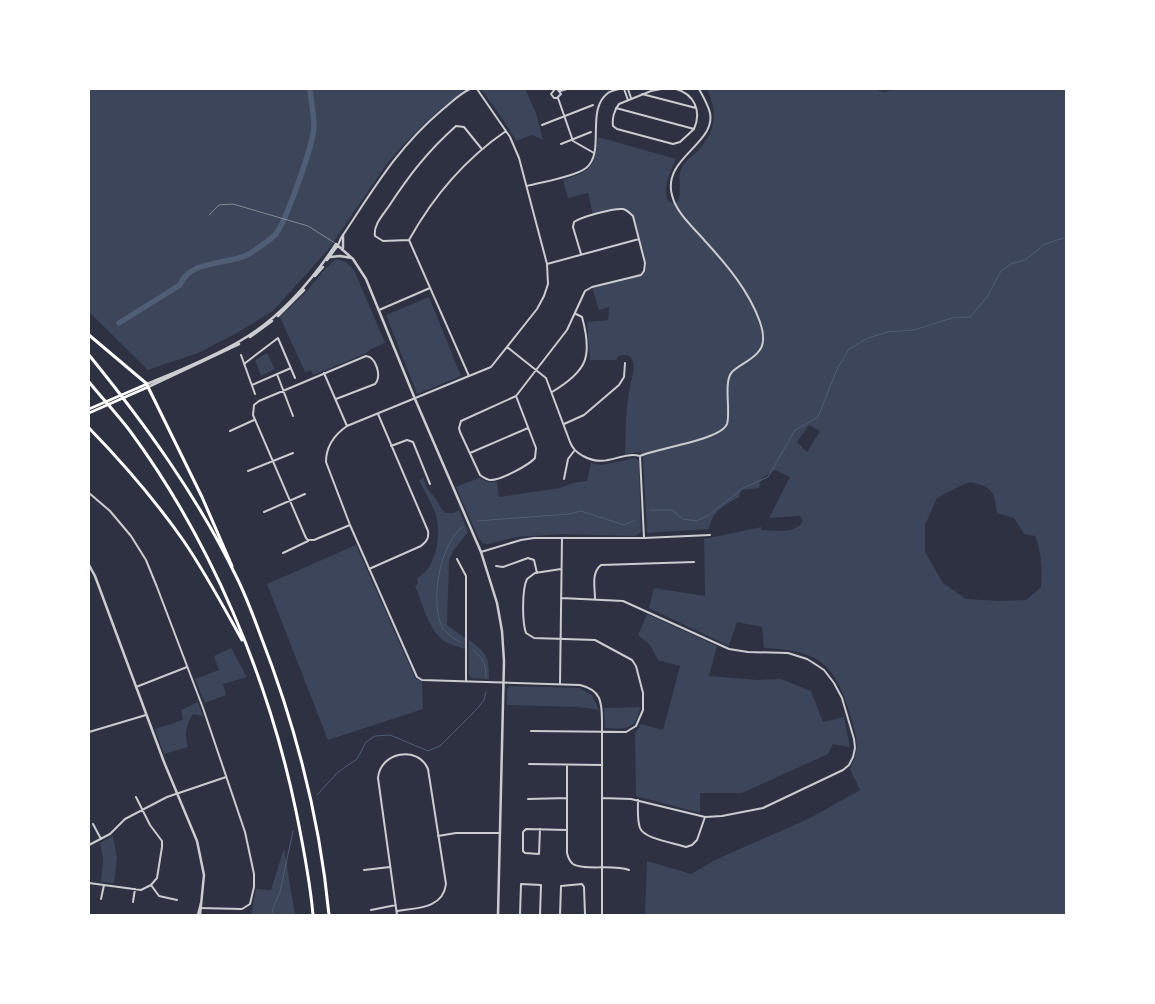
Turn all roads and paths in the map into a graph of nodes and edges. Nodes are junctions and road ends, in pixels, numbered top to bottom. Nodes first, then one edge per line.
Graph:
1 (470, 89) edge
2 (477, 89) edge
3 (556, 89) edge
4 (567, 89) edge
5 (619, 89) edge
6 (624, 89) edge
7 (628, 89) edge
8 (661, 89) edge
9 (676, 89) edge
10 (699, 89) edge
11 (560, 91) junction
12 (642, 94) junction
13 (558, 98) junction
14 (630, 99) junction
15 (593, 105) dead end
16 (616, 108) junction
17 (696, 108) junction
18 (565, 117) junction
19 (542, 125) dead end
20 (694, 129) junction
21 (506, 131) junction
22 (591, 132) dead end
23 (573, 141) junction
24 (561, 144) dead end
25 (482, 149) junction
26 (594, 153) junction
27 (527, 186) junction
28 (209, 215) dead end
29 (342, 237) junction
30 (639, 239) junction
31 (409, 240) junction
32 (337, 244) junction
33 (343, 248) junction
34 (581, 254) junction
35 (329, 258) junction
36 (353, 259) junction
37 (547, 264) junction
38 (430, 288) junction
39 (379, 310) junction
40 (576, 314) junction
41 (89, 335) edge
42 (507, 347) junction
43 (89, 355) edge
44 (241, 355) dead end
45 (625, 363) dead end
46 (244, 364) junction
47 (291, 368) junction
48 (536, 369) junction
49 (323, 373) junction
50 (276, 374) junction
51 (469, 376) junction
52 (295, 378) dead end
53 (89, 382) edge
54 (252, 385) junction
55 (147, 386) junction
56 (283, 390) junction
57 (552, 392) junction
58 (255, 394) dead end
59 (516, 396) junction
60 (336, 399) junction
61 (415, 400) junction
62 (90, 411) edge
63 (378, 414) junction
64 (293, 416) dead end
65 (254, 420) junction
66 (564, 424) junction
67 (347, 426) junction
68 (89, 428) edge
69 (528, 428) junction
70 (230, 432) dead end
71 (391, 446) junction
72 (574, 451) junction
73 (293, 453) dead end
74 (470, 453) junction
75 (640, 456) junction
76 (272, 461) junction
77 (248, 471) dead end
78 (564, 479) dead end
79 (430, 484) dead end
80 (89, 493) edge
81 (305, 494) dead end
82 (290, 501) junction
83 (264, 512) dead end
84 (350, 525) junction
85 (710, 535) dead end
86 (562, 538) junction
87 (644, 538) junction
88 (308, 540) junction
89 (480, 552) junction
90 (283, 553) dead end
91 (457, 559) dead end
92 (694, 562) dead end
93 (89, 565) edge
94 (496, 566) dead end
95 (369, 569) junction
96 (561, 570) junction
97 (537, 573) junction
98 (237, 578) junction
99 (562, 598) junction
100 (595, 599) junction
101 (561, 639) junction
102 (248, 652) junction
103 (187, 668) junction
104 (466, 680) junction
105 (504, 683) junction
106 (560, 684) junction
107 (136, 686) junction
108 (146, 715) junction
109 (531, 731) dead end
110 (602, 731) junction
111 (89, 732) edge
112 (529, 764) dead end
113 (567, 765) junction
114 (602, 765) junction
115 (227, 777) junction
116 (176, 794) junction
117 (136, 797) dead end
118 (528, 798) dead end
119 (567, 798) junction
120 (602, 798) junction
121 (638, 800) junction
122 (143, 810) junction
123 (705, 817) junction
124 (93, 824) dead end
125 (540, 829) junction
126 (566, 830) junction
127 (500, 833) junction
128 (438, 836) junction
129 (101, 839) junction
130 (89, 845) edge
131 (390, 866) junction
132 (602, 867) junction
133 (364, 870) dead end
134 (629, 870) dead end
135 (89, 884) edge
136 (104, 885) junction
137 (151, 885) junction
138 (134, 889) junction
139 (101, 899) dead end
140 (177, 900) dead end
141 (133, 902) dead end
142 (396, 905) junction
143 (201, 908) junction
144 (371, 910) dead end
145 (397, 911) junction
146 (199, 915) edge
147 (313, 915) edge
148 (329, 915) edge
149 (397, 915) edge
150 (498, 915) edge
151 (520, 915) edge
152 (540, 915) edge
153 (560, 915) edge
154 (585, 915) edge
155 (602, 915) edge

1 - 29 street
2 - 21 street
3 - 11 street
3 - 13 street
4 - 11 street
5 - 26 street
6 - 14 street
7 - 14 street
8 - 12 street
9 - 17 street
10 - 75 street
11 - 13 street
12 - 14 street
12 - 17 street
13 - 18 street
14 - 16 street
15 - 18 street
16 - 20 street
16 - 20 street
17 - 20 street
18 - 19 street
18 - 23 street
21 - 25 street
21 - 27 street
22 - 23 street
23 - 24 street
23 - 26 street
25 - 31 street
25 - 31 street
26 - 27 street
27 - 37 street
28 - 32 lane
29 - 32 street
29 - 33 street
30 - 34 street
30 - 34 street
30 - 40 street
31 - 38 street
32 - 33 street
32 - 35 street
32 - 55 street
33 - 36 street
34 - 37 street
35 - 36 street
35 - 55 street
36 - 39 street
37 - 42 street
38 - 39 street
38 - 51 street
39 - 61 street
40 - 48 street
40 - 57 street
41 - 55 highway
42 - 48 street
42 - 51 street
43 - 98 highway
44 - 46 street
45 - 66 street
46 - 47 street
46 - 54 street
47 - 50 street
47 - 52 street
48 - 57 street
48 - 59 street
49 - 56 street
49 - 60 street
49 - 60 street
50 - 54 street
50 - 56 street
51 - 61 street
53 - 102 highway
54 - 58 street
55 - 62 main road
55 - 98 highway
56 - 64 street
56 - 65 street
57 - 66 street
59 - 69 street
59 - 74 street
60 - 67 street
61 - 63 street
61 - 89 street
63 - 67 street
63 - 71 street
65 - 70 street
65 - 76 street
66 - 72 street
67 - 84 street
68 - 102 highway
69 - 74 street
69 - 74 street
71 - 79 street
71 - 95 street
72 - 75 street
72 - 78 street
73 - 76 street
75 - 87 street
76 - 77 street
76 - 82 street
80 - 103 street
81 - 82 street
82 - 83 street
82 - 88 street
84 - 88 street
84 - 95 street
85 - 87 street
86 - 87 street
86 - 89 street
86 - 96 street
88 - 90 street
89 - 105 street
91 - 104 street
92 - 100 street
93 - 107 street
94 - 97 street
95 - 104 street
96 - 97 street
96 - 99 street
97 - 101 street
98 - 148 highway
99 - 100 street
99 - 101 street
100 - 123 street
101 - 106 street
101 - 110 street
102 - 147 highway
103 - 107 street
103 - 115 street
104 - 105 street
105 - 106 street
105 - 127 street
106 - 110 street
107 - 108 street
108 - 111 street
108 - 116 street
109 - 110 street
110 - 114 street
112 - 113 street
113 - 114 street
113 - 119 street
114 - 120 street
115 - 116 street
115 - 143 street
116 - 122 street
116 - 143 street
117 - 122 street
118 - 119 street
119 - 126 street
120 - 121 street
120 - 132 street
121 - 123 street
121 - 123 street
122 - 129 street
122 - 137 street
124 - 129 street
125 - 125 street
125 - 126 street
126 - 132 street
127 - 128 street
127 - 150 street
128 - 131 street
128 - 145 street
129 - 130 street
131 - 133 street
131 - 142 street
132 - 134 street
132 - 155 street
135 - 136 street
136 - 138 street
136 - 139 street
137 - 138 street
137 - 140 street
138 - 141 street
142 - 144 street
142 - 145 street
143 - 146 street
145 - 149 street
151 - 152 street
153 - 154 street

